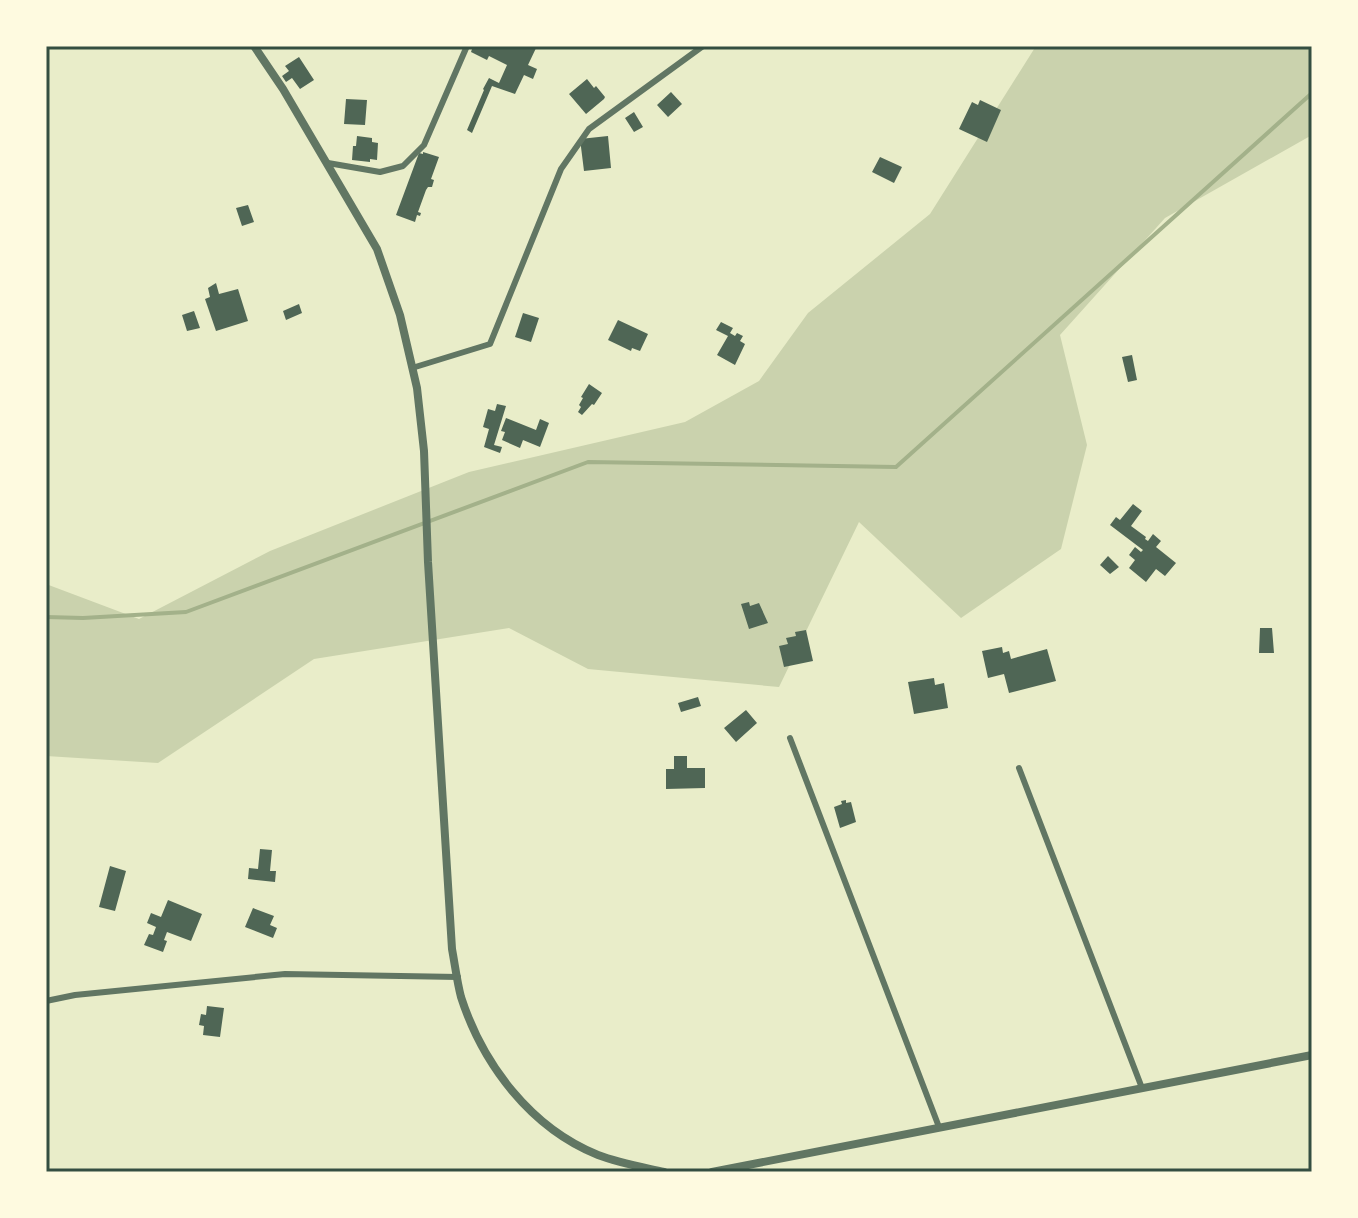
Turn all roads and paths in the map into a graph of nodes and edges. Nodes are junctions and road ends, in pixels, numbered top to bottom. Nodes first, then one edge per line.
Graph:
1 (254, 46) edge
2 (467, 46) edge
3 (703, 46) edge
4 (328, 163) junction
5 (412, 368) junction
6 (790, 738) dead end
7 (1019, 768) dead end
8 (458, 977) junction
9 (46, 1001) edge
10 (1312, 1055) edge
11 (1142, 1088) junction
12 (939, 1127) junction
13 (664, 1172) edge
14 (712, 1172) edge

1 - 4 street
2 - 4 street
3 - 5 street
4 - 5 street
5 - 8 street
6 - 12 street
7 - 11 street
8 - 9 street
8 - 13 street
10 - 11 street
11 - 12 street
12 - 14 street

